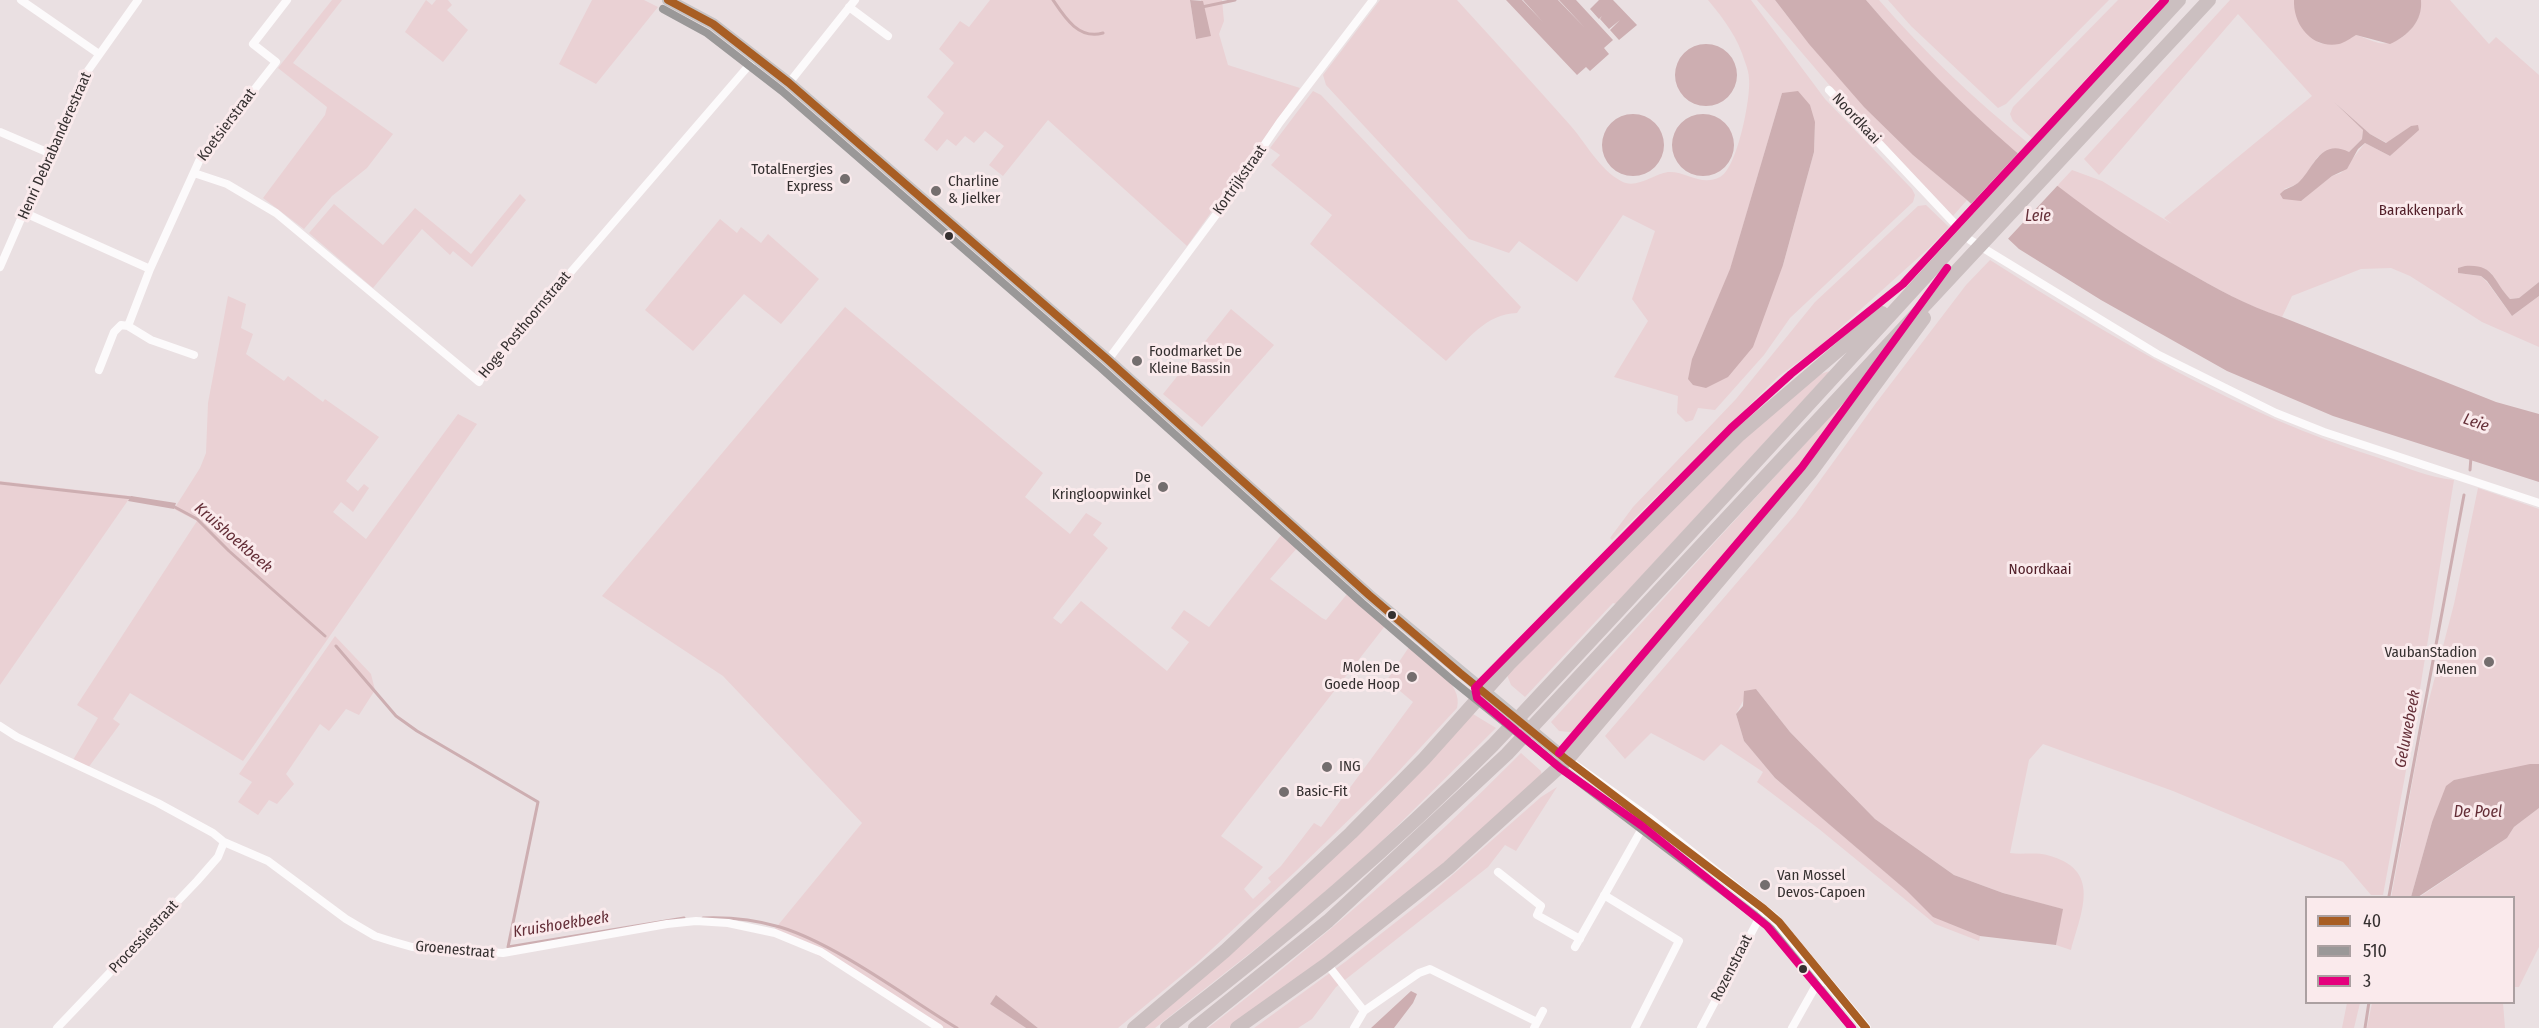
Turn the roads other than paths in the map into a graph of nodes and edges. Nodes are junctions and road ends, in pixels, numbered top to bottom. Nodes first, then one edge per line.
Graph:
1 (21, 0) edge
2 (138, 0) edge
3 (287, 0) edge
4 (668, 0) edge
5 (1373, 0) edge
6 (2179, 0) edge
7 (2209, 0) edge
8 (852, 3) edge
9 (888, 36) dead end
10 (99, 54) junction
11 (757, 56) junction
12 (789, 83) junction
13 (1829, 90) dead end
14 (0, 132) edge
15 (49, 153) junction
16 (194, 173) junction
17 (25, 213) junction
18 (0, 265) edge
19 (150, 269) junction
20 (1954, 275) junction
21 (1910, 292) junction
22 (129, 326) junction
23 (194, 356) dead end
24 (1108, 360) junction
25 (99, 370) dead end
26 (2539, 503) edge
27 (1485, 691) junction
28 (0, 726) edge
29 (1567, 760) junction
30 (1648, 818) junction
31 (224, 842) junction
32 (1498, 872) dead end
33 (1604, 895) junction
34 (1764, 909) junction
35 (1327, 964) junction
36 (1826, 979) junction
37 (1364, 1011) junction
38 (1543, 1011) dead end
39 (1536, 1025) edge
40 (57, 1028) edge
41 (939, 1028) edge
42 (1134, 1028) edge
43 (1167, 1028) edge
44 (1195, 1028) edge
45 (1237, 1028) edge
46 (1354, 1028) edge
47 (1635, 1028) edge
48 (1701, 1028) edge
49 (1792, 1028) edge
50 (1866, 1028) edge

1 - 10 street
2 - 10 street, Henri Debrabanderestraat
3 - 16 street, Koetsierstraat
4 - 11 main road
5 - 24 street, Kortrijkstraat
6 - 21 highway
7 - 20 highway
8 - 9 street
8 - 12 street
10 - 15 street, Henri Debrabanderestraat
11 - 12 main road
11 - 16 street, Hoge Posthoornstraat
12 - 24 main road
13 - 26 street, Noordkaai
14 - 15 street
15 - 17 street, Henri Debrabanderestraat
16 - 19 street, Koetsierstraat
17 - 18 street, Henri Debrabanderestraat
17 - 19 street
19 - 22 street, Koetsierstraat
20 - 29 highway
20 - 44 highway
21 - 27 highway
21 - 43 highway
22 - 23 street
22 - 25 street, Koetsierstraat
24 - 27 main road
27 - 29 main road
27 - 42 highway
28 - 31 street, Groenestraat
29 - 30 street
29 - 35 highway
30 - 33 street
30 - 34 street
31 - 40 street, Processiestraat
31 - 41 street, Groenestraat
32 - 33 street
33 - 47 street
34 - 36 street
34 - 48 street, Rozenstraat
35 - 37 street
35 - 45 highway
36 - 49 street
36 - 50 street
37 - 39 street
37 - 46 street
38 - 39 street

